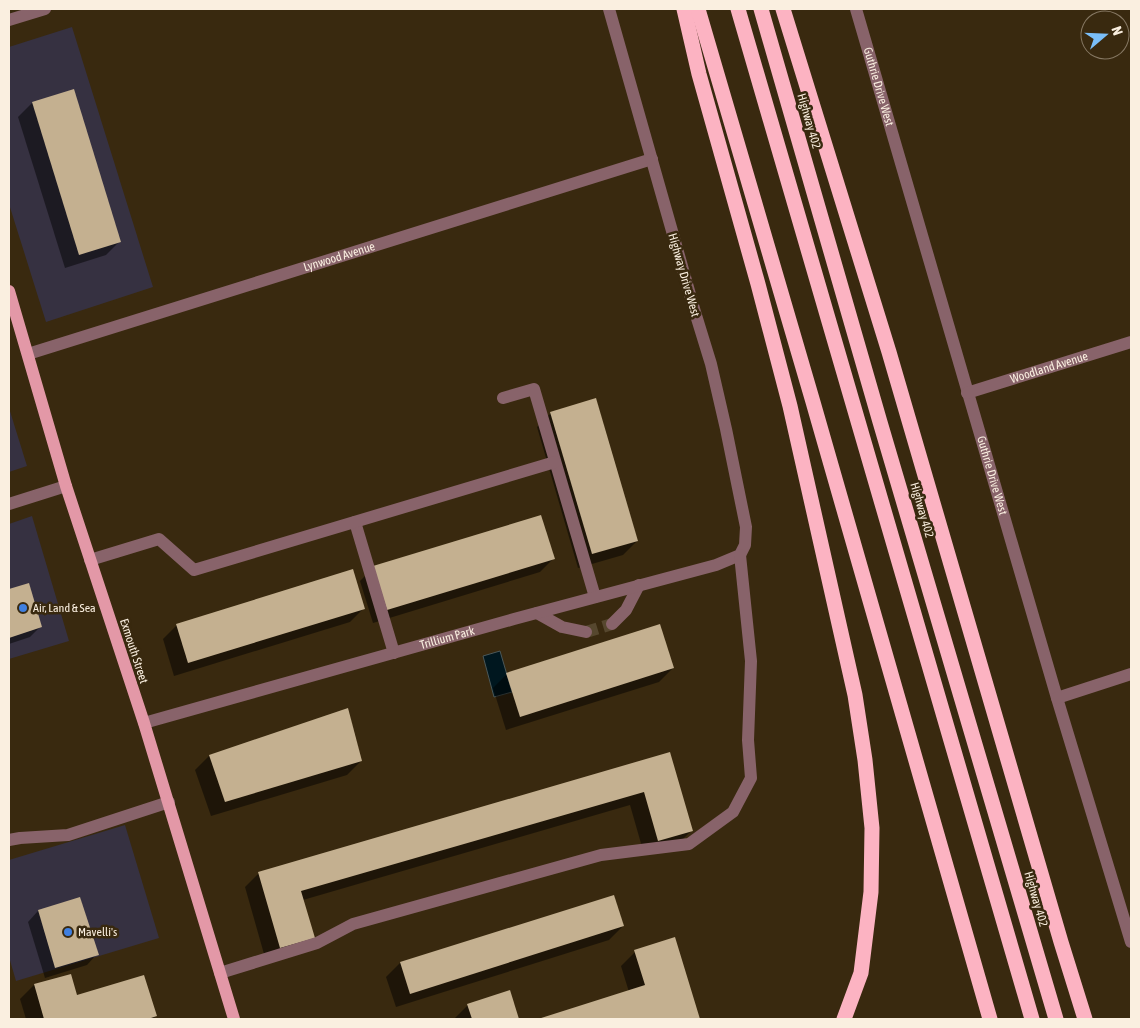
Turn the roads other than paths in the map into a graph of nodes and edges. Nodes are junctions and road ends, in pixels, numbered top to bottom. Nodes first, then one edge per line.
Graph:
1 (45, 9) edge
2 (609, 9) edge
3 (684, 9) edge
4 (698, 9) edge
5 (738, 9) edge
6 (762, 9) edge
7 (783, 9) edge
8 (856, 9) edge
9 (9, 20) edge
10 (652, 159) junction
11 (9, 291) edge
12 (1131, 342) edge
13 (28, 354) junction
14 (967, 393) junction
15 (503, 398) dead end
16 (555, 462) junction
17 (66, 486) junction
18 (9, 504) edge
19 (355, 522) junction
20 (742, 550) junction
21 (90, 560) junction
22 (639, 585) junction
23 (595, 597) junction
24 (537, 612) junction
25 (612, 624) tunnel mouth
26 (586, 632) tunnel mouth
27 (394, 652) junction
28 (1131, 674) edge
29 (1057, 698) junction
30 (144, 723) junction
31 (168, 802) junction
32 (9, 840) edge
33 (1131, 942) edge
34 (220, 973) junction
35 (234, 1019) edge
36 (844, 1019) edge
37 (990, 1019) edge
38 (1032, 1019) edge
39 (1056, 1019) edge
40 (1085, 1019) edge

1 - 9 street
2 - 10 street, Highway Drive West
3 - 36 highway
4 - 37 highway
5 - 38 highway
6 - 39 highway, Highway 402
7 - 40 highway
8 - 14 street, Guthrie Drive West
10 - 13 street, Lynwood Avenue
10 - 20 street, Highway Drive West
11 - 13 main road, Exmouth Street
12 - 14 street, Woodland Avenue
13 - 17 main road, Exmouth Street
14 - 29 street, Guthrie Drive West
15 - 16 street
16 - 19 street
16 - 23 street
17 - 18 street
17 - 21 main road, Exmouth Street
19 - 21 street
19 - 27 street
20 - 22 street, Trillium Park
20 - 34 street, Highway Drive West
21 - 30 main road, Exmouth Street
22 - 23 street, Trillium Park
22 - 25 street
23 - 24 street, Trillium Park
24 - 26 street
24 - 27 street, Trillium Park
27 - 30 street, Trillium Park
28 - 29 street
29 - 33 street, Guthrie Drive West
30 - 31 main road, Exmouth Street
31 - 32 street
31 - 34 main road, Exmouth Street
34 - 35 main road, Exmouth Street

